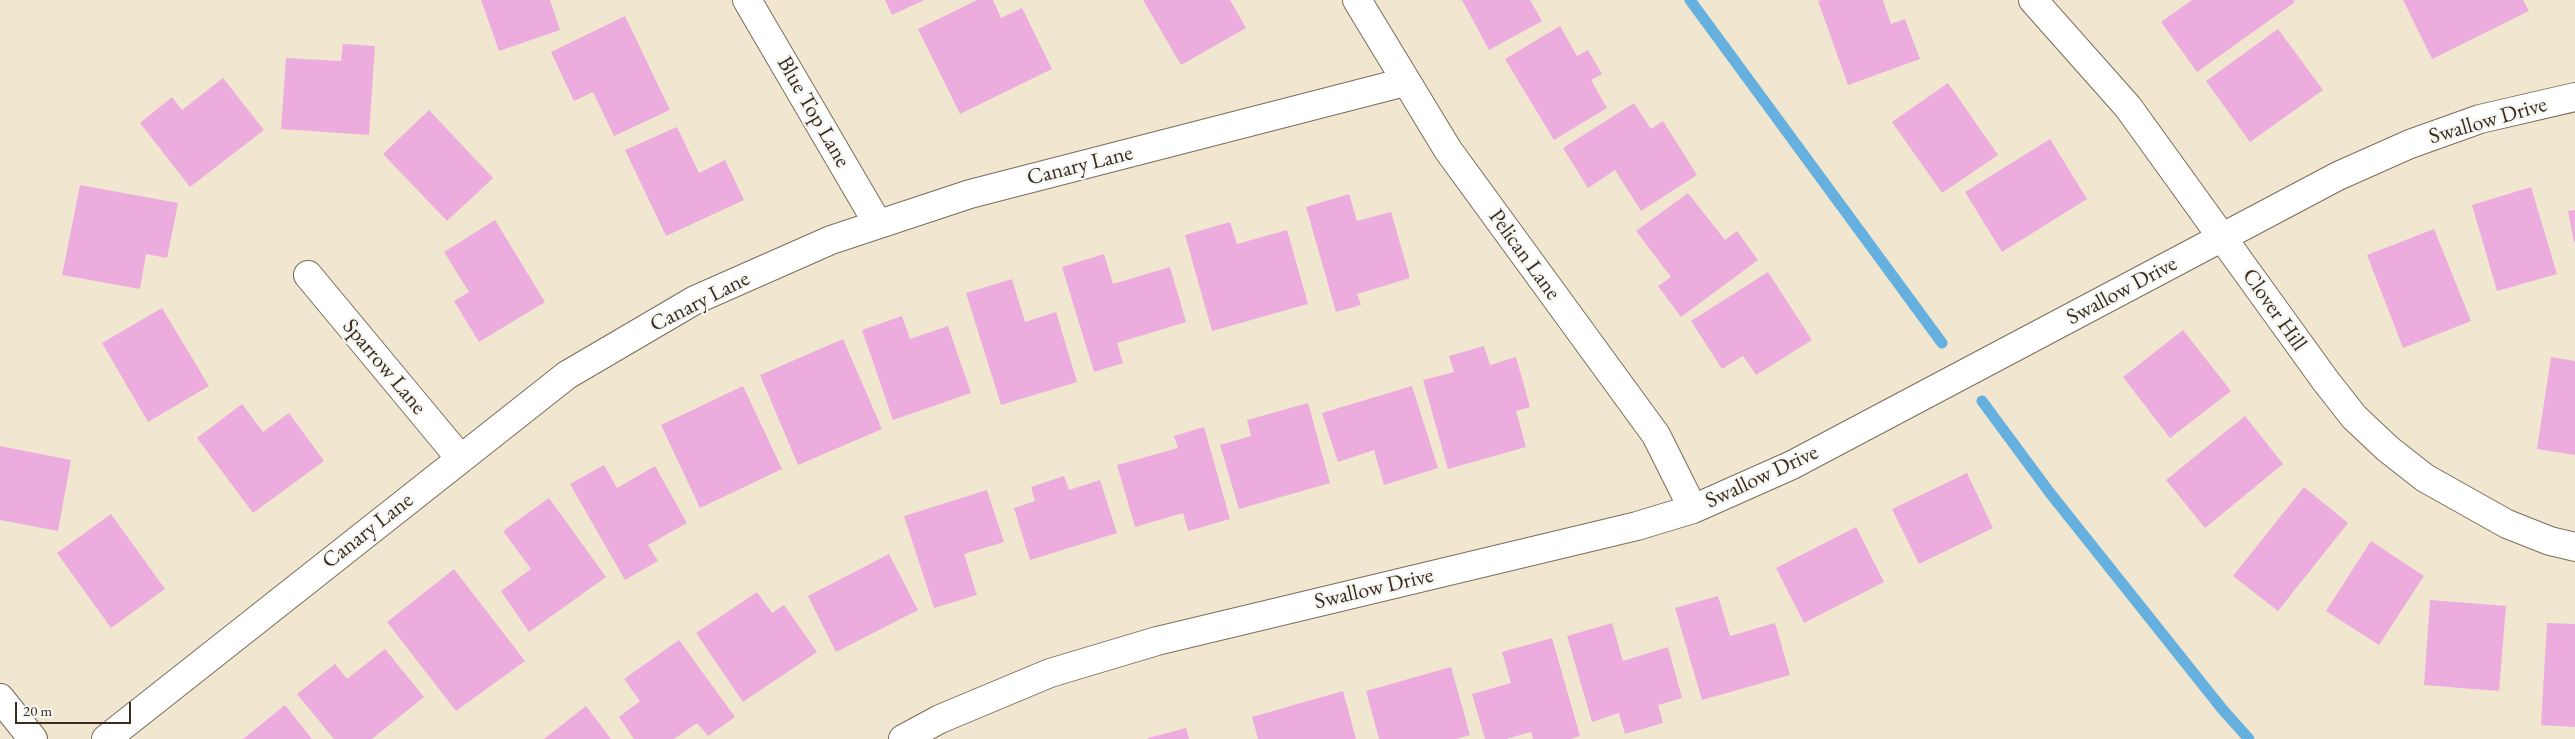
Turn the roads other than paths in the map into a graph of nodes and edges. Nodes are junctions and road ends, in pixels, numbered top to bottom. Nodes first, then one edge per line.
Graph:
1 (747, 0) edge
2 (1357, 0) edge
3 (2033, 0) edge
4 (1404, 82) junction
5 (2575, 97) edge
6 (878, 224) junction
7 (2223, 238) junction
8 (308, 275) dead end
9 (460, 458) junction
10 (1693, 509) junction
11 (2575, 547) edge
12 (0, 698) edge
13 (33, 739) edge
14 (106, 739) edge
15 (903, 739) edge

1 - 6 street, Blue Top Lane
2 - 4 street, Pelican Lane
3 - 7 street, Clover Hill
4 - 6 street, Canary Lane
4 - 10 street, Pelican Lane
5 - 7 street, Swallow Drive
6 - 9 street, Canary Lane
7 - 10 street, Swallow Drive
7 - 11 street, Clover Hill
8 - 9 street, Sparrow Lane
9 - 14 street, Canary Lane
10 - 15 street, Swallow Drive
12 - 13 street

